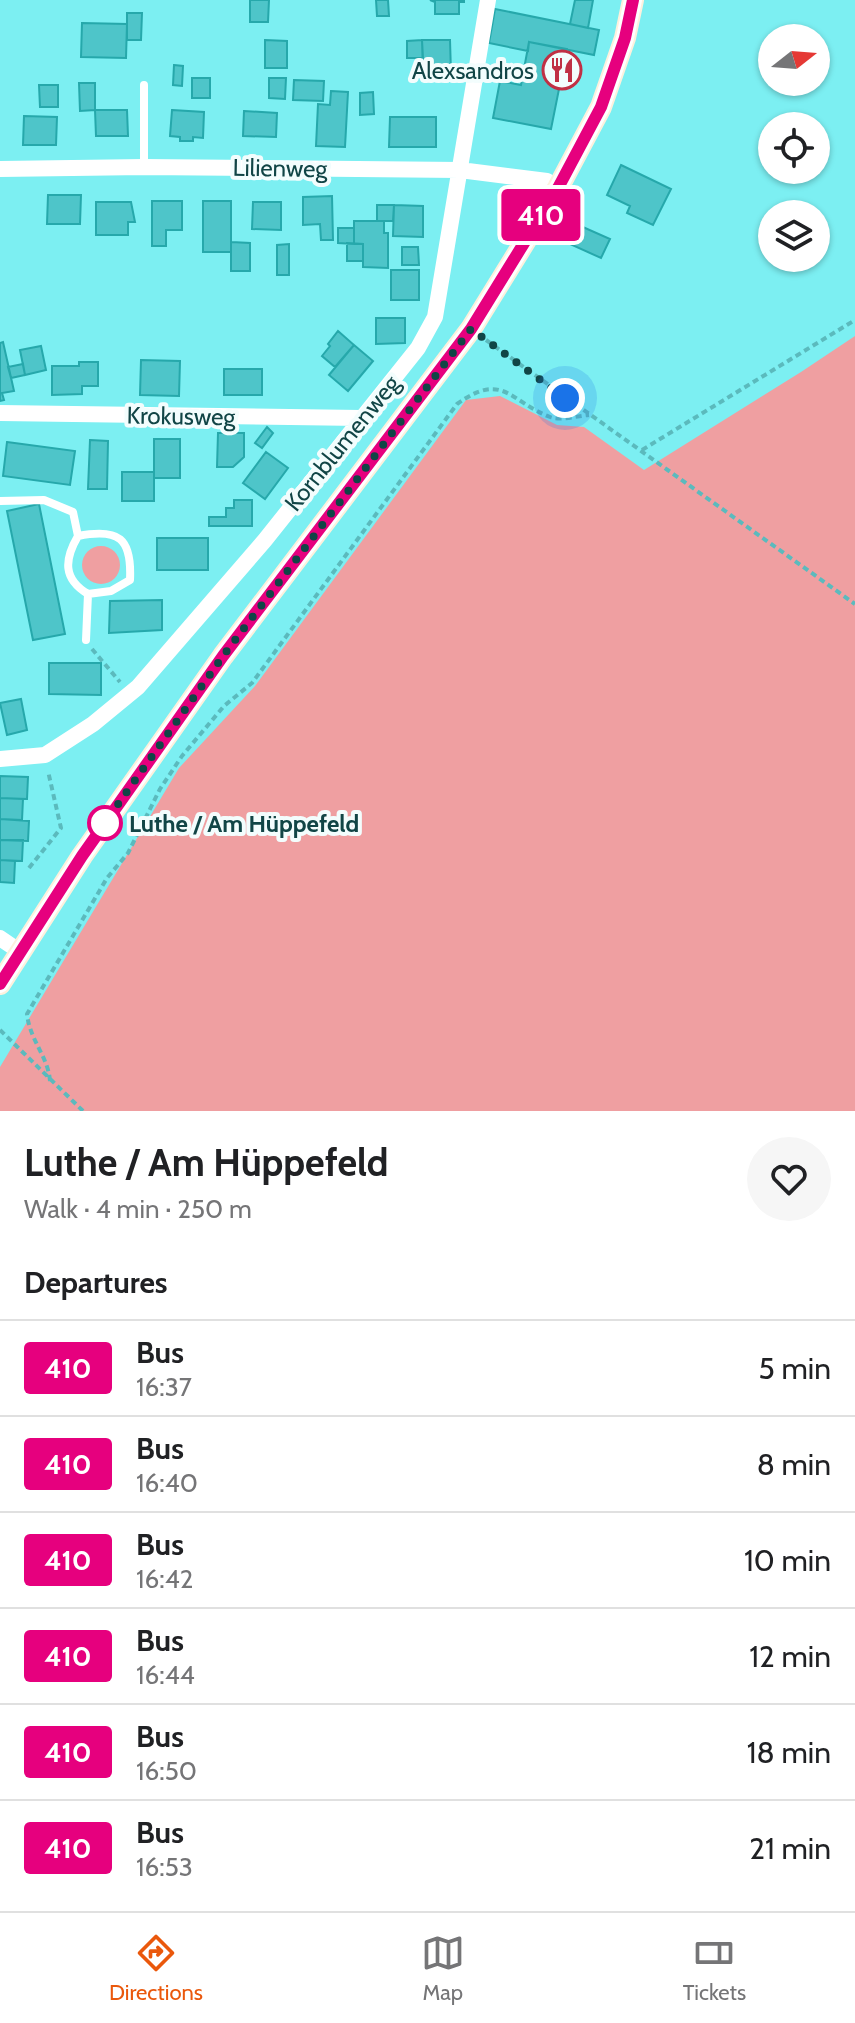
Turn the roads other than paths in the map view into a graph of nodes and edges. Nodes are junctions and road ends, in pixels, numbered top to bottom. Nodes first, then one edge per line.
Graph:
1 (488, 0) edge
2 (633, 0) edge
3 (144, 85) dead end
4 (144, 167) junction
5 (0, 169) edge
6 (460, 170) junction
7 (558, 188) junction
8 (0, 413) edge
9 (361, 418) junction
10 (0, 501) edge
11 (78, 536) junction
12 (88, 594) junction
13 (86, 640) road end
14 (0, 759) edge
15 (0, 938) edge
16 (19, 951) junction
17 (0, 984) edge

1 - 6 street, Kornblumenweg
2 - 7 street
3 - 4 lane
4 - 5 street, Lilienweg
4 - 6 street, Lilienweg
6 - 7 street, Lilienweg
6 - 9 street, Kornblumenweg
7 - 16 street
8 - 9 street, Krokusweg
9 - 14 street, Kornblumenweg
10 - 11 lane
11 - 12 lane
11 - 12 lane
12 - 13 lane
15 - 16 street
16 - 17 street

